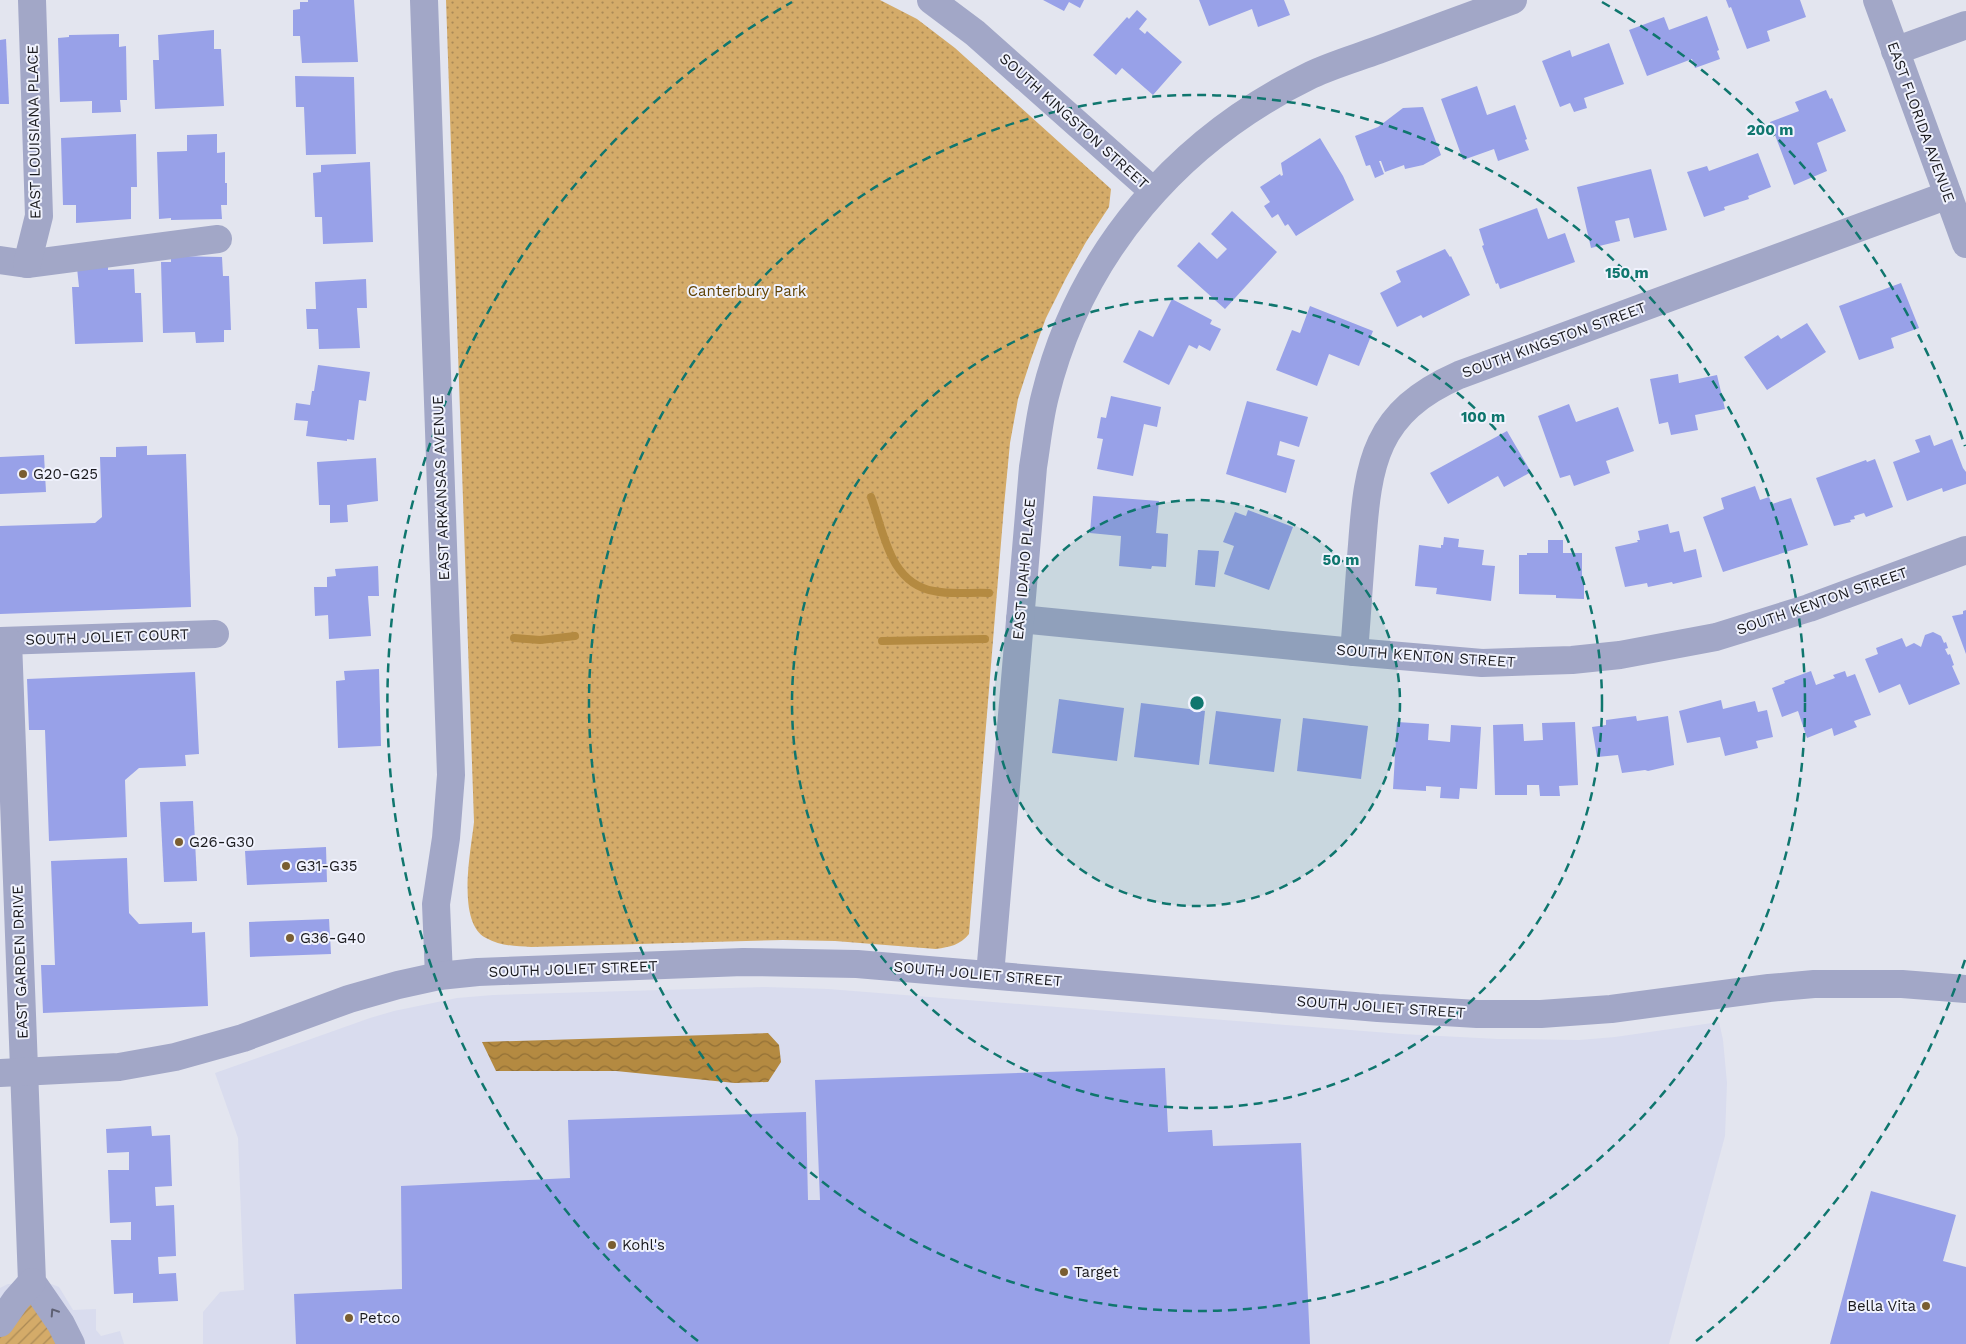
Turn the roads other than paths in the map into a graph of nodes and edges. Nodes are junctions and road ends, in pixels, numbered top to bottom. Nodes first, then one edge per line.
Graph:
1 (32, 0) edge
2 (424, 0) edge
3 (931, 0) edge
4 (1513, 0) edge
5 (1877, 0) edge
6 (1966, 25) edge
7 (1895, 51) junction
8 (1152, 191) junction
9 (1948, 195) junction
10 (218, 239) dead end
11 (1966, 244) edge
12 (0, 260) edge
13 (27, 264) junction
14 (1966, 550) edge
15 (1020, 619) junction
16 (215, 634) dead end
17 (4, 641) edge
18 (1354, 652) junction
19 (990, 975) junction
20 (439, 976) junction
21 (1966, 989) edge
22 (12, 1073) edge
23 (32, 1282) junction
24 (0, 1324) edge
25 (71, 1344) edge

1 - 13 street, EAST LOUISIANA PLACE
2 - 20 street, EAST ARKANSAS AVENUE
3 - 8 street, SOUTH KINGSTON STREET
4 - 8 street, SOUTH KINGSTON STREET
5 - 7 street, EAST FLORIDA AVENUE
6 - 7 street
7 - 9 street, EAST FLORIDA AVENUE
8 - 15 street, EAST IDAHO PLACE
9 - 11 street, EAST FLORIDA AVENUE
9 - 18 street, SOUTH KINGSTON STREET
10 - 13 street
12 - 13 street
14 - 18 street, SOUTH KENTON STREET
15 - 18 street, SOUTH KENTON STREET
15 - 19 street, EAST IDAHO PLACE
16 - 17 street, SOUTH JOLIET COURT
17 - 22 street, EAST GARDEN DRIVE
19 - 20 street, SOUTH JOLIET STREET
19 - 21 street, SOUTH JOLIET STREET
20 - 22 street, SOUTH JOLIET STREET
22 - 23 street, EAST GARDEN DRIVE
23 - 24 street
25 -> 23 street

